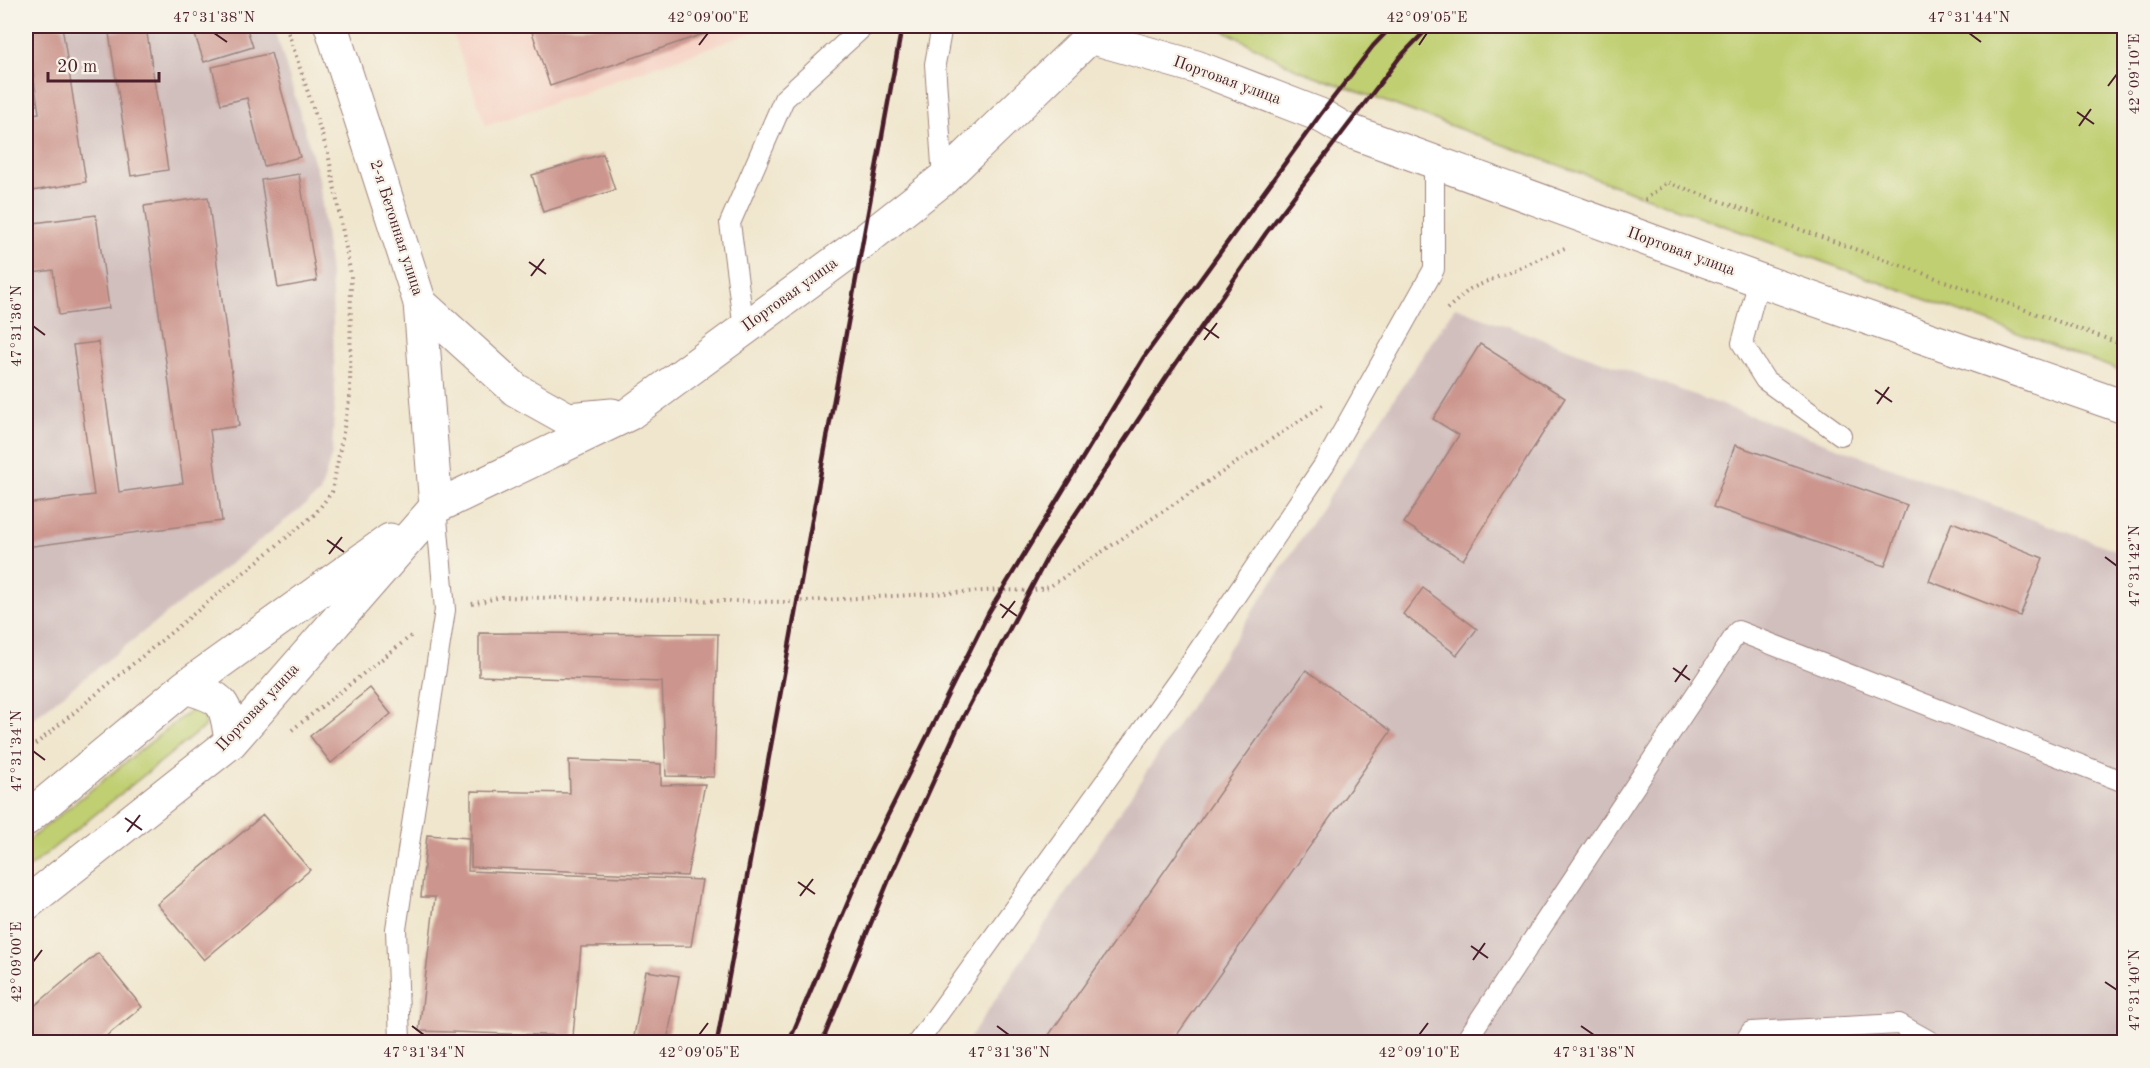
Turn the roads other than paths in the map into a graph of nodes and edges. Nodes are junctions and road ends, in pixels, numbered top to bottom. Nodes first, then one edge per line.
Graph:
1 (331, 26) edge
2 (864, 26) edge
3 (942, 26) edge
4 (1434, 161) junction
5 (944, 179) junction
6 (1759, 280) junction
7 (420, 303) junction
8 (744, 329) junction
9 (2124, 406) edge
10 (629, 414) junction
11 (1840, 435) dead end
12 (436, 507) junction
13 (185, 687) junction
14 (231, 741) junction
15 (2124, 782) edge
16 (26, 819) edge
17 (26, 904) edge
18 (400, 1042) edge
19 (918, 1042) edge
20 (1465, 1042) edge
21 (1745, 1042) edge
22 (1931, 1042) edge

1 - 7 street, 2-я Бетонная улица
2 - 8 lane
3 - 5 lane
4 - 5 street, Портовая улица
4 - 6 street, Портовая улица
4 - 19 lane
5 - 8 street, Портовая улица
6 - 9 street, Портовая улица
6 - 11 lane
7 - 10 street
7 - 12 street, 2-я Бетонная улица
8 - 10 street, Портовая улица
10 - 12 street, Портовая улица
12 - 13 street, Портовая улица
12 - 14 street, Портовая улица
12 - 18 lane
13 - 14 street
13 - 16 street, Портовая улица
14 - 17 street, Портовая улица
15 - 20 lane
21 - 22 lane

